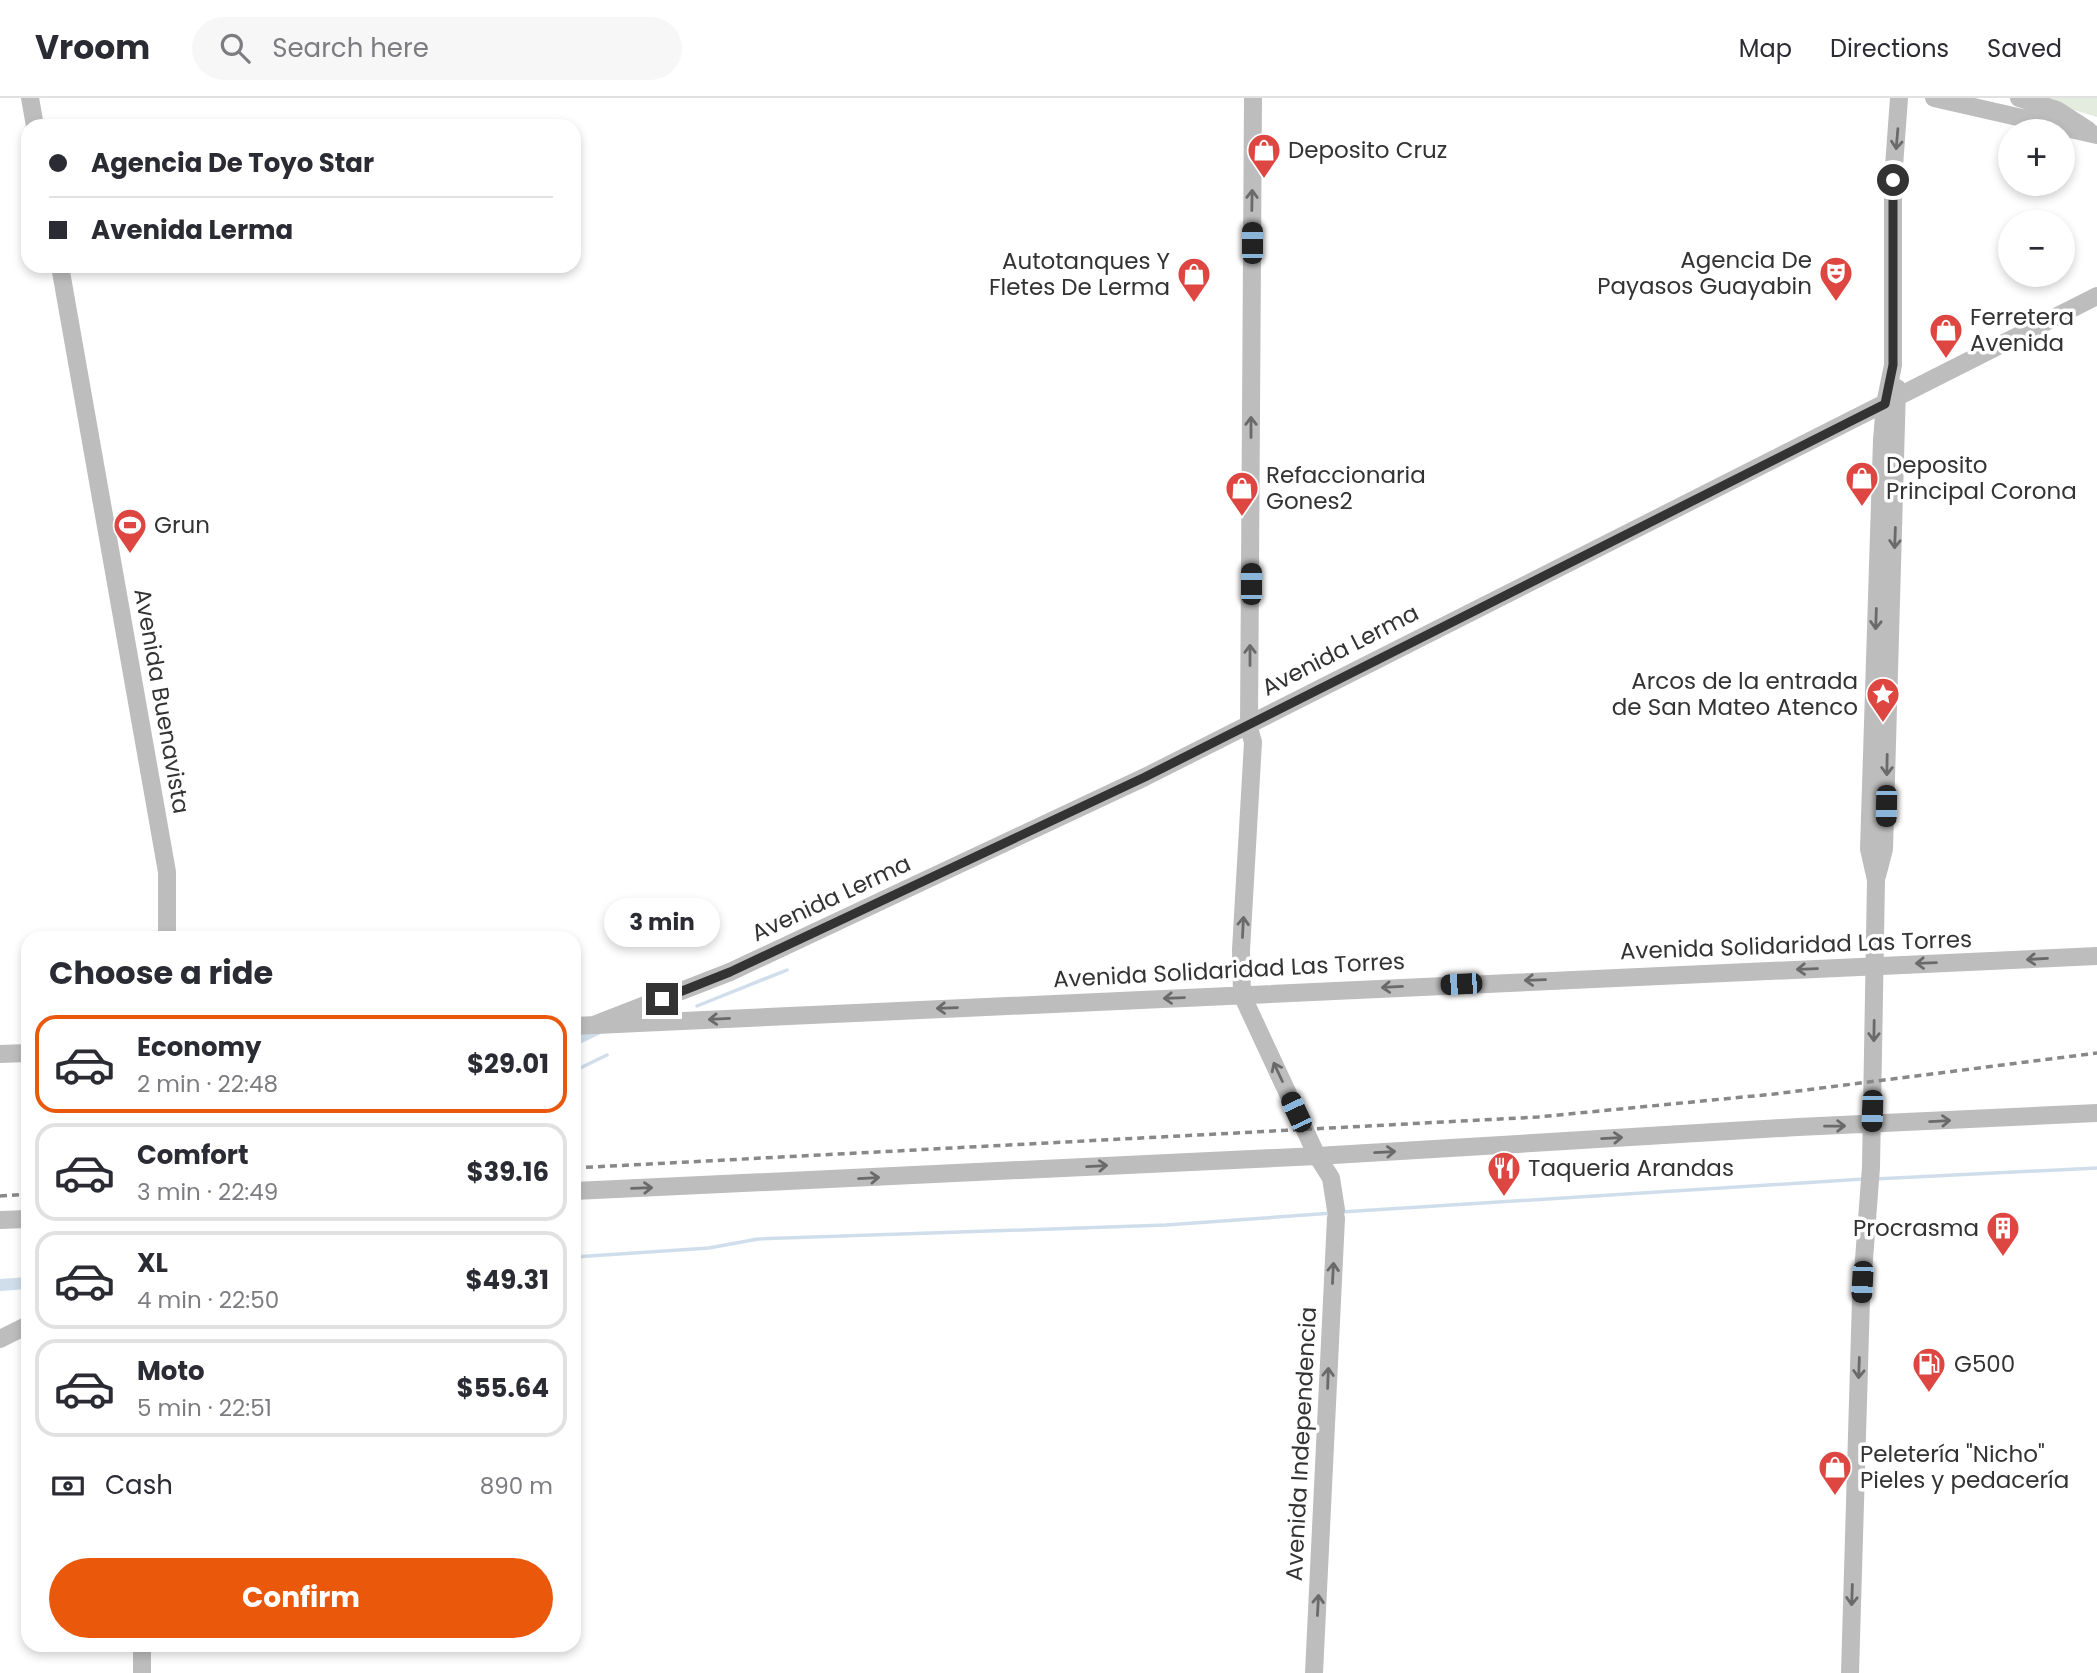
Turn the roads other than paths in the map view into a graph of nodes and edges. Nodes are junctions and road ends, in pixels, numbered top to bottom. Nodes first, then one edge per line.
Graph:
1 (30, 98) edge
2 (1253, 98) edge
3 (1899, 98) edge
4 (1934, 98) edge
5 (2019, 98) edge
6 (34, 119) edge
7 (2096, 135) edge
8 (61, 273) edge
9 (2097, 296) edge
10 (1892, 400) junction
11 (1250, 731) junction
12 (167, 931) edge
13 (2097, 956) edge
14 (1875, 966) junction
15 (1242, 995) junction
16 (594, 1025) junction
17 (581, 1026) edge
18 (21, 1054) edge
19 (0, 1055) edge
20 (2097, 1113) edge
21 (1872, 1125) junction
22 (1317, 1156) junction
23 (581, 1191) edge
24 (21, 1219) edge
25 (0, 1220) edge
26 (21, 1320) edge
27 (21, 1328) edge
28 (0, 1331) edge
29 (0, 1339) edge
30 (142, 1652) edge
31 (142, 1673) edge
32 (1314, 1673) edge
33 (1850, 1673) edge

1 - 6 main road
11 -> 2 main road, Avenida Independencia
3 -> 10 main road
4 - 7 main road
5 - 7 main road
8 - 12 main road, Avenida Buenavista
9 - 10 main road, Avenida Lerma
10 - 11 main road, Avenida Lerma
10 -> 14 main road
15 -> 11 main road, Avenida Independencia
11 - 16 main road, Avenida Lerma
13 -> 14 main road, Avenida Solidaridad Las Torres
14 -> 15 main road, Avenida Solidaridad Las Torres
14 -> 21 main road
15 -> 16 main road, Avenida Solidaridad Las Torres
22 -> 15 main road, Avenida Independencia
16 - 17 main road, Avenida Solidaridad Las Torres
18 - 19 main road
21 -> 20 main road
22 -> 21 main road
21 -> 33 main road
23 -> 22 main road
32 -> 22 main road, Avenida Independencia
24 - 25 main road
26 - 28 main road
27 - 29 main road
30 - 31 main road

